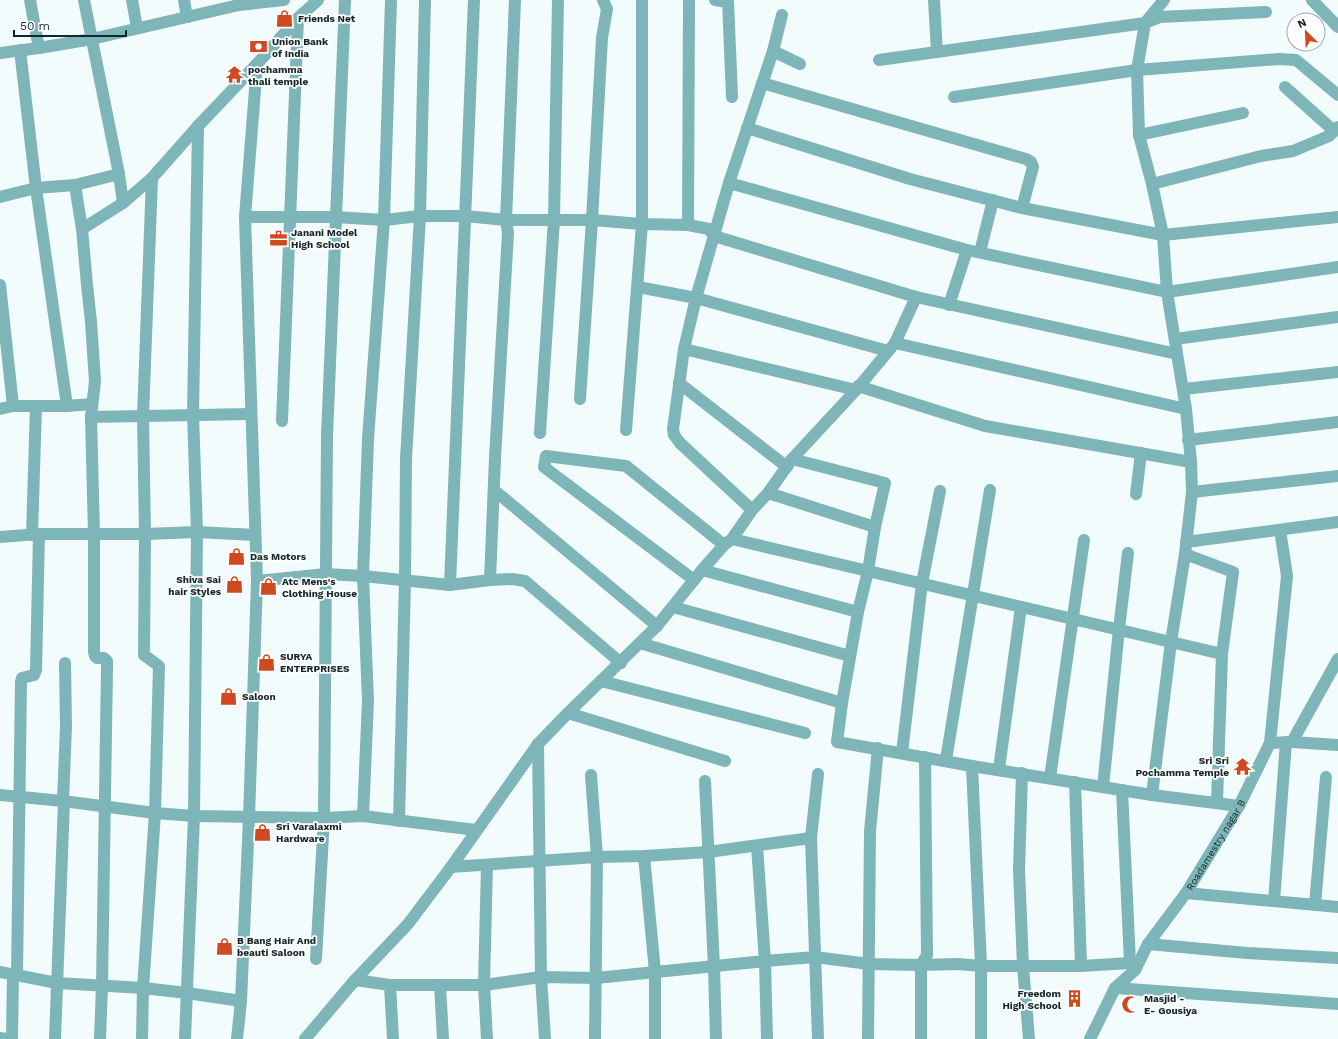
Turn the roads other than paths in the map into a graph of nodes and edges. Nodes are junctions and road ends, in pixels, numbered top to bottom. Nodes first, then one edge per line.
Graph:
1 (30, 0) edge
2 (84, 0) edge
3 (132, 0) edge
4 (184, 0) edge
5 (279, 0) edge
6 (318, 0) edge
7 (345, 0) edge
8 (391, 0) edge
9 (425, 0) edge
10 (474, 0) edge
11 (515, 0) edge
12 (558, 0) edge
13 (602, 0) edge
14 (642, 0) edge
15 (689, 0) edge
16 (715, 0) edge
17 (934, 0) edge
18 (1164, 0) edge
19 (1312, 0) edge
20 (728, 1) edge
21 (238, 2) edge
22 (1266, 12) dead end
23 (782, 15) dead end
24 (187, 17) junction
25 (298, 18) junction
26 (1145, 23) junction
27 (1338, 27) edge
28 (137, 28) junction
29 (92, 39) junction
30 (39, 48) junction
31 (20, 50) junction
32 (773, 50) junction
33 (937, 52) junction
34 (0, 53) edge
35 (879, 60) dead end
36 (258, 64) junction
37 (800, 64) dead end
38 (1137, 70) junction
39 (762, 83) junction
40 (1286, 87) dead end
41 (1338, 95) edge
42 (732, 97) dead end
43 (954, 97) dead end
44 (1243, 113) dead end
45 (198, 126) junction
46 (747, 128) junction
47 (1336, 129) edge
48 (1138, 135) junction
49 (119, 174) junction
50 (152, 178) junction
51 (729, 183) junction
52 (1152, 184) junction
53 (75, 185) junction
54 (36, 188) junction
55 (0, 197) edge
56 (993, 200) junction
57 (123, 203) junction
58 (1022, 208) junction
59 (420, 216) junction
60 (465, 216) junction
61 (245, 217) junction
62 (291, 217) junction
63 (335, 217) junction
64 (1338, 217) edge
65 (384, 220) junction
66 (506, 220) junction
67 (554, 220) junction
68 (592, 220) junction
69 (642, 224) junction
70 (688, 225) junction
71 (82, 229) junction
72 (1163, 235) junction
73 (714, 236) junction
74 (967, 250) junction
75 (980, 252) junction
76 (1338, 267) edge
77 (0, 285) edge
78 (638, 287) junction
79 (1167, 292) junction
80 (916, 297) junction
81 (696, 298) junction
82 (949, 304) junction
83 (1338, 317) edge
84 (1175, 339) junction
85 (892, 347) junction
86 (684, 349) junction
87 (1177, 354) junction
88 (1338, 372) edge
89 (679, 383) junction
90 (857, 388) junction
91 (1184, 389) junction
92 (580, 399) dead end
93 (92, 404) junction
94 (13, 406) junction
95 (36, 406) junction
96 (67, 406) junction
97 (0, 409) edge
98 (1186, 409) junction
99 (193, 414) junction
100 (251, 414) junction
101 (143, 416) junction
102 (91, 417) junction
103 (282, 421) dead end
104 (1338, 422) edge
105 (626, 430) dead end
106 (540, 433) dead end
107 (1188, 440) junction
108 (1141, 453) junction
109 (1191, 462) junction
110 (789, 463) junction
111 (1338, 476) edge
112 (494, 490) junction
113 (990, 490) dead end
114 (940, 491) dead end
115 (1192, 492) junction
116 (768, 493) junction
117 (1136, 494) dead end
118 (752, 510) junction
119 (1338, 522) edge
120 (875, 527) junction
121 (1280, 530) junction
122 (197, 532) junction
123 (94, 534) junction
124 (145, 534) junction
125 (36, 535) junction
126 (255, 535) junction
127 (0, 538) edge
128 (1084, 540) dead end
129 (728, 542) junction
130 (1186, 542) junction
131 (1128, 552) dead end
132 (1184, 554) junction
133 (702, 570) junction
134 (868, 571) junction
135 (326, 574) junction
136 (363, 576) junction
137 (405, 580) junction
138 (490, 580) junction
139 (694, 580) junction
140 (257, 582) junction
141 (922, 583) junction
142 (450, 585) junction
143 (973, 595) junction
144 (673, 607) junction
145 (1021, 607) junction
146 (858, 612) junction
147 (1072, 619) junction
148 (657, 626) junction
149 (1119, 629) junction
150 (1171, 642) junction
151 (640, 643) junction
152 (1222, 654) junction
153 (850, 656) junction
154 (1338, 659) edge
155 (65, 663) dead end
156 (620, 663) junction
157 (601, 681) junction
158 (842, 703) junction
159 (568, 713) junction
160 (805, 733) dead end
161 (1289, 742) junction
162 (1270, 743) junction
163 (538, 744) junction
164 (1338, 745) edge
165 (878, 748) junction
166 (902, 753) junction
167 (925, 757) junction
168 (946, 760) junction
169 (726, 761) dead end
170 (972, 766) junction
171 (999, 769) junction
172 (1022, 773) junction
173 (818, 774) dead end
174 (591, 775) dead end
175 (1326, 777) dead end
176 (1050, 778) junction
177 (706, 781) dead end
178 (1075, 782) junction
179 (1103, 787) junction
180 (1122, 790) junction
181 (0, 795) edge
182 (1152, 795) junction
183 (20, 798) junction
184 (63, 801) junction
185 (1217, 803) junction
186 (1239, 806) junction
187 (105, 807) junction
188 (155, 813) junction
189 (194, 816) junction
190 (363, 816) junction
191 (249, 818) junction
192 (324, 818) junction
193 (399, 821) junction
194 (476, 830) junction
195 (811, 838) junction
196 (757, 846) junction
197 (708, 852) junction
198 (644, 856) junction
199 (597, 857) junction
200 (540, 861) junction
201 (487, 865) junction
202 (451, 867) junction
203 (1186, 892) junction
204 (1274, 901) junction
205 (1315, 905) junction
206 (1338, 907) edge
207 (1148, 944) junction
208 (815, 957) junction
209 (1338, 958) edge
210 (316, 959) dead end
211 (766, 961) junction
212 (869, 964) junction
213 (921, 965) junction
214 (714, 966) junction
215 (981, 966) junction
216 (1023, 966) junction
217 (1081, 966) junction
218 (1132, 966) junction
219 (0, 972) edge
220 (655, 972) junction
221 (15, 975) junction
222 (541, 977) junction
223 (596, 978) junction
224 (355, 980) junction
225 (57, 983) junction
226 (390, 985) junction
227 (440, 985) junction
228 (484, 985) junction
229 (102, 986) junction
230 (143, 988) junction
231 (1115, 988) junction
232 (187, 992) junction
233 (241, 1001) junction
234 (1338, 1004) edge
235 (0, 1038) edge
236 (8, 1039) edge
237 (12, 1039) edge
238 (55, 1039) edge
239 (100, 1039) edge
240 (142, 1039) edge
241 (185, 1039) edge
242 (238, 1039) edge
243 (305, 1039) edge
244 (393, 1039) edge
245 (443, 1039) edge
246 (487, 1039) edge
247 (545, 1039) edge
248 (595, 1039) edge
249 (656, 1039) edge
250 (716, 1039) edge
251 (767, 1039) edge
252 (818, 1039) edge
253 (868, 1039) edge
254 (921, 1039) edge
255 (981, 1039) edge
256 (1029, 1039) edge
257 (1090, 1039) edge

1 - 30 street
2 - 29 street
3 - 28 street
4 - 24 street
5 - 21 street
6 - 25 street
7 - 63 street
8 - 65 street
9 - 59 street
10 - 60 street
11 - 66 street
12 - 67 street
13 - 68 street
14 - 69 street
15 - 70 street
16 - 20 street
17 - 33 street
18 - 26 street
19 - 27 street
20 - 42 street
21 - 24 street
22 - 26 street
23 - 32 street
24 - 28 street
25 - 36 street
25 - 62 street
26 - 33 street
26 - 38 street
28 - 29 street
29 - 30 street
29 - 49 street
30 - 31 street
31 - 34 street
31 - 54 street
32 - 37 street
32 - 39 street
33 - 35 street
36 - 45 street
36 - 61 street
38 - 41 street
38 - 43 street
38 - 48 street
39 - 46 street
39 - 58 street
40 - 47 street
44 - 48 street
45 - 50 street
45 - 99 street
46 - 51 street
46 - 56 street
47 - 52 street
48 - 52 street
49 - 53 street
49 - 57 street
50 - 57 street
50 - 101 street
51 - 73 street
51 - 74 street
52 - 72 street
53 - 54 street
53 - 71 street
54 - 55 street
54 - 96 street
56 - 58 street
56 - 75 street
57 - 71 street
58 - 72 street
59 - 60 street
59 - 65 street
59 - 137 street
60 - 66 street
60 - 142 street
61 - 62 street
61 - 100 street
62 - 63 street
62 - 103 street
63 - 65 street
63 - 135 street
64 - 72 street
65 - 136 street
66 - 67 street
66 - 112 street
67 - 68 street
67 - 106 street
68 - 69 street
68 - 92 street
69 - 70 street
69 - 78 street
70 - 73 street
71 - 93 street
72 - 79 street
73 - 80 street
73 - 81 street
74 - 75 street
74 - 82 street
75 - 79 street
76 - 79 street
77 - 94 street
78 - 81 street
78 - 105 street
79 - 84 street
80 - 82 street
80 - 85 street
81 - 85 street
81 - 86 street
82 - 87 street
83 - 84 street
84 - 87 street
85 - 90 street
85 - 98 street
86 - 89 street
86 - 90 street
87 - 91 street
88 - 91 street
89 - 110 street
89 - 118 street
90 - 108 street
90 - 110 street
91 - 98 street
93 - 96 street
93 - 102 street
94 - 95 street
94 - 97 street
95 - 96 street
95 - 125 street
98 - 107 street
99 - 100 street
99 - 101 street
99 - 122 street
100 - 126 street
101 - 102 street
101 - 124 street
102 - 123 street
104 - 107 street
107 - 109 street
108 - 109 street
108 - 117 street
109 - 115 street
110 - 116 street
110 - 120 street
111 - 115 street
112 - 138 street
112 - 148 street
113 - 143 street
114 - 141 street
115 - 130 street
116 - 118 street
116 - 120 street
118 - 129 street
119 - 121 street
120 - 134 street
121 - 130 street
121 - 162 street
122 - 124 street
122 - 126 street
122 - 189 street
123 - 124 street
123 - 125 street
123 - 187 street
124 - 188 street
125 - 127 street
125 - 183 street
126 - 140 street
128 - 147 street
129 - 133 street
129 - 134 street
129 - 139 street
130 - 132 street
131 - 149 street
132 - 150 street
132 - 152 street
133 - 139 street
133 - 146 street
134 - 141 street
134 - 146 street
135 - 136 street
135 - 140 street
135 - 192 street
136 - 137 street
136 - 190 street
137 - 142 street
137 - 193 street
138 - 142 street
138 - 156 street
139 - 144 street
140 - 191 street
141 - 143 street
141 - 166 street
143 - 145 street
143 - 168 street
144 - 148 street
144 - 153 street
145 - 147 street
145 - 171 street
146 - 153 street
147 - 149 street
147 - 176 street
148 - 151 street
149 - 150 street
149 - 179 street
150 - 152 street
150 - 182 street
151 - 156 street
151 - 158 street
152 - 185 street
153 - 158 street
154 - 161 street
155 - 184 street
156 - 157 street
157 - 159 street
157 - 160 street
158 - 165 street
159 - 163 street
159 - 169 street
161 - 162 street
161 - 164 street
161 - 204 street
162 - 186 street, Roadamestry nagar B
163 - 194 street
163 - 200 street
165 - 166 street
165 - 212 street
166 - 167 street
167 - 168 street
167 - 213 street
168 - 170 street
170 - 171 street
170 - 215 street
171 - 172 street
172 - 176 street
172 - 216 street
173 - 195 street
174 - 199 street
175 - 205 street
176 - 178 street
177 - 197 street
178 - 179 street
178 - 217 street
179 - 180 street
180 - 182 street
180 - 218 street
181 - 183 street
182 - 185 street
183 - 184 street
183 - 221 street
184 - 187 street
184 - 225 street
185 - 186 street
186 - 203 street, Roadamestry nagar B
187 - 188 street
187 - 229 street
188 - 189 street
188 - 230 street
189 - 191 street
189 - 232 street
190 - 192 street
190 - 193 street
191 - 192 street
191 - 233 street
192 - 210 street
193 - 194 street
194 - 202 street
195 - 196 street
195 - 208 street
196 - 197 street
196 - 211 street
197 - 198 street
197 - 214 street
198 - 199 street
198 - 220 street
199 - 200 street
199 - 223 street
200 - 201 street
200 - 222 street
201 - 202 street
201 - 228 street
202 - 224 street
203 - 204 street
203 - 207 street, Roadamestry nagar B
204 - 205 street
205 - 206 street
207 - 209 street
207 - 218 street, Roadamestry nagar B
208 - 211 street
208 - 212 street
208 - 252 street
211 - 214 street
211 - 251 street
212 - 213 street
212 - 253 street
213 - 215 street
213 - 254 street
214 - 220 street
214 - 250 street
215 - 216 street
215 - 255 street
216 - 217 street
216 - 256 street
217 - 218 street
218 - 231 street, Roadamestry nagar B
219 - 221 street
220 - 223 street
220 - 249 street
221 - 225 street
221 - 237 street
222 - 223 street
222 - 228 street
222 - 247 street
223 - 248 street
224 - 226 street
224 - 243 street
225 - 229 street
225 - 238 street
226 - 227 street
226 - 244 street
227 - 228 street
227 - 245 street
228 - 246 street
229 - 230 street
229 - 239 street
230 - 232 street
230 - 240 street
231 - 234 street
231 - 257 street, Roadamestry nagar B
232 - 233 street
232 - 241 street
233 - 242 street
235 - 236 street

